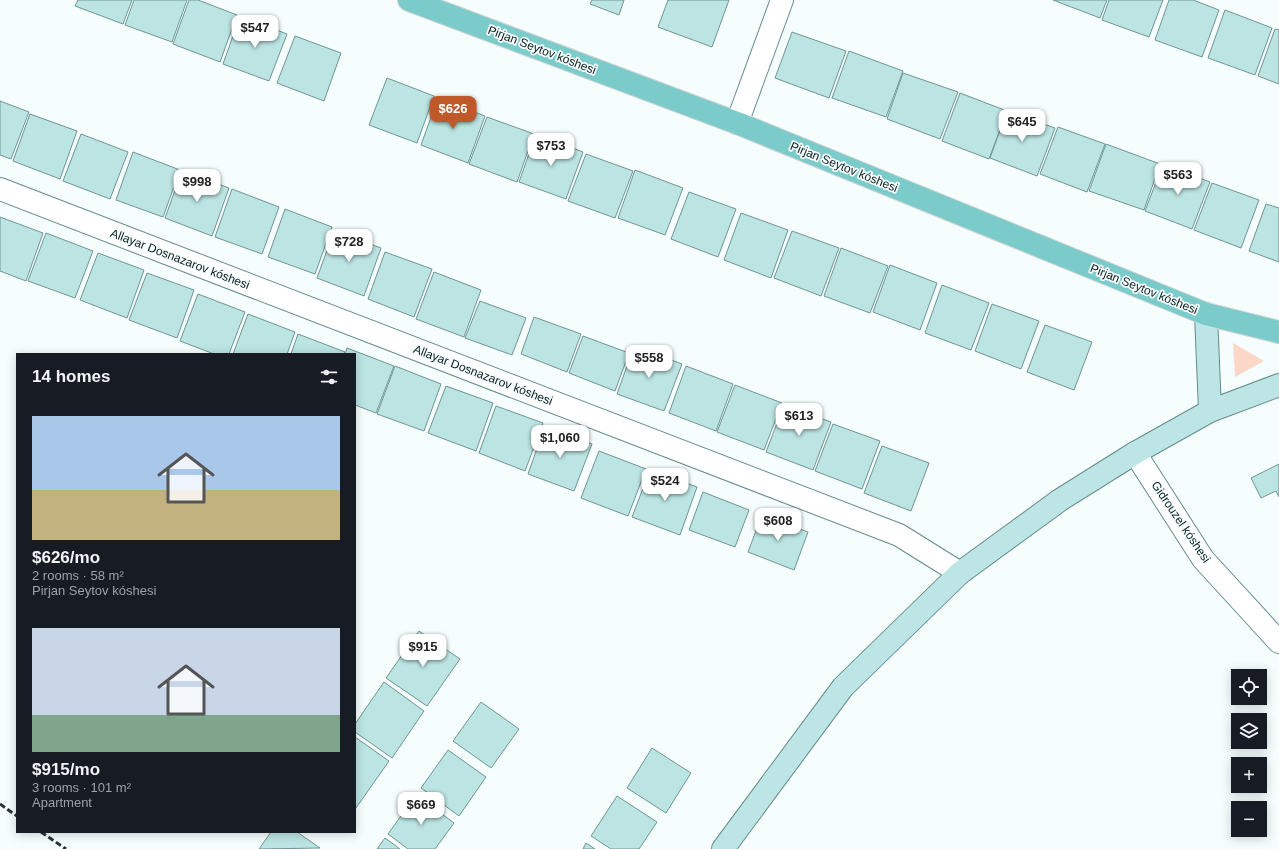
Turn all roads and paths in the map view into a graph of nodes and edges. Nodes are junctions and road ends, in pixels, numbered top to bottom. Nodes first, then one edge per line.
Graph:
1 (409, 0) edge
2 (782, 0) edge
3 (737, 123) junction
4 (0, 189) edge
5 (1206, 314) junction
6 (1279, 332) edge
7 (1279, 385) edge
8 (1210, 411) junction
9 (1135, 453) junction
10 (960, 573) junction
11 (1279, 642) edge
12 (722, 849) edge

1 - 3 main road, Pirjan Seytov kóshesi
2 - 3 street
3 - 5 main road, Pirjan Seytov kóshesi
4 - 10 street, Allayar Dosnazarov kóshesi
5 - 6 main road, Pirjan Seytov kóshesi
5 - 8 street
7 - 8 street
8 - 9 street
9 - 10 street
9 - 11 street, Gidrouzel kóshesi
10 - 12 street

